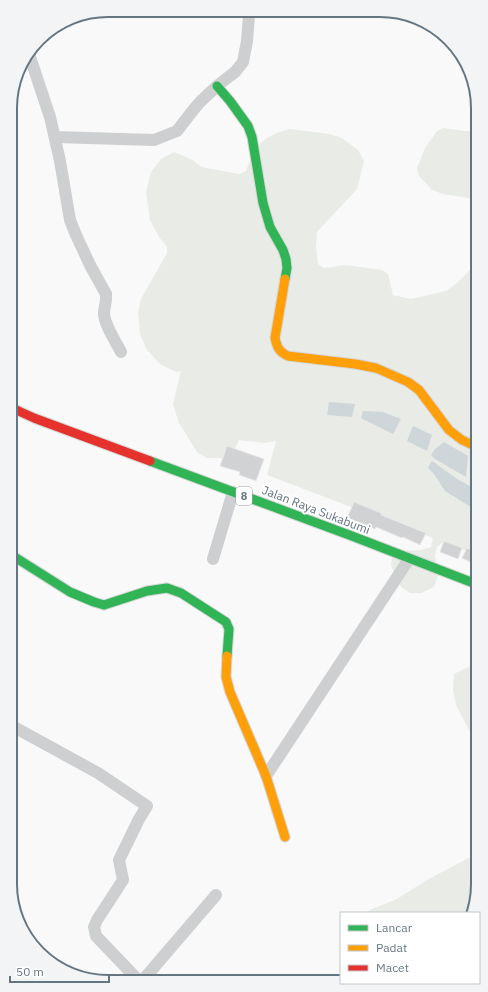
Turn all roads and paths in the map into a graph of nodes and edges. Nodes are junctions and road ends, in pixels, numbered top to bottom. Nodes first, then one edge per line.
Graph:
1 (249, 17) edge
2 (31, 60) edge
3 (217, 86) junction
4 (55, 137) junction
5 (121, 352) dead end
6 (17, 410) edge
7 (471, 444) edge
8 (233, 492) junction
9 (17, 559) edge
10 (212, 559) dead end
11 (410, 559) junction
12 (471, 582) edge
13 (17, 729) edge
14 (266, 776) junction
15 (285, 837) dead end
16 (216, 895) dead end
17 (134, 975) edge
18 (147, 975) edge

1 - 3 street
2 - 4 street
3 - 4 street
3 - 7 main road
4 - 5 street
6 - 8 main road, Jalan Raya Sukabumi / 8
8 - 10 street
8 - 11 main road, Jalan Raya Sukabumi / 8
9 - 14 main road
11 - 12 main road, Jalan Raya Sukabumi / 8
11 - 14 street
13 - 17 street
14 - 15 main road
16 - 18 street

